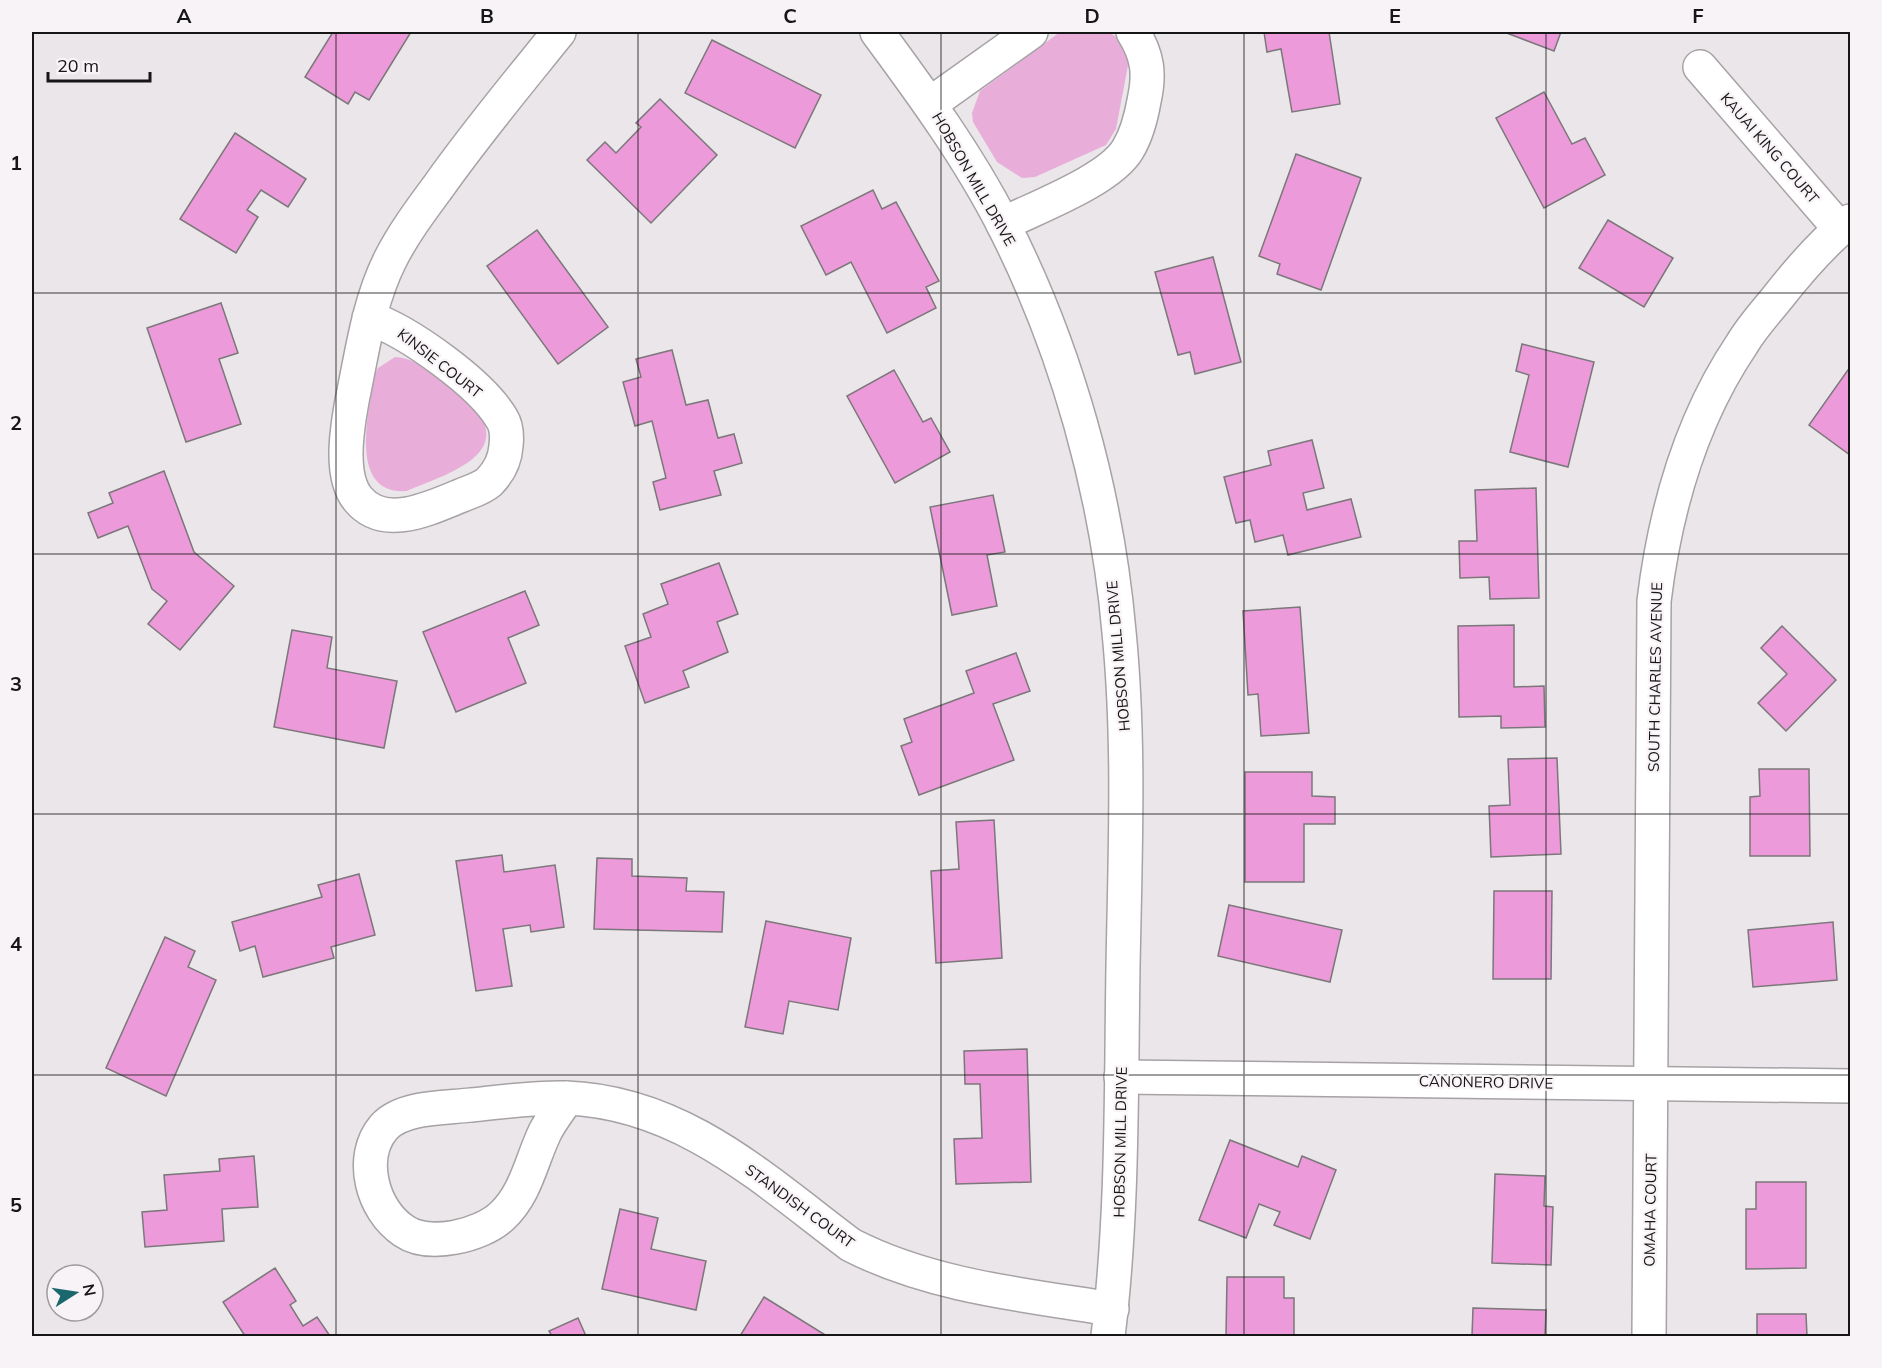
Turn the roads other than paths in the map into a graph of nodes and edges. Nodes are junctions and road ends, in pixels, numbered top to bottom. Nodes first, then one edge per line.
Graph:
1 (559, 32) edge
2 (877, 32) edge
3 (1031, 32) edge
4 (1133, 32) edge
5 (1701, 67) dead end
6 (930, 104) junction
7 (1003, 224) junction
8 (1845, 225) edge
9 (369, 318) junction
10 (1121, 1077) junction
11 (1652, 1084) junction
12 (1851, 1086) edge
13 (567, 1098) junction
14 (1110, 1323) edge
15 (1649, 1336) edge

1 - 9 street, KINSIE COURT
2 - 6 street, HOBSON MILL DRIVE
3 - 6 street
4 - 7 street
5 - 8 street, KAUAI KING COURT
6 - 7 street, HOBSON MILL DRIVE
7 - 10 street, HOBSON MILL DRIVE
8 - 11 street, SOUTH CHARLES AVENUE
9 - 9 street, KINSIE COURT
10 - 11 street, CANONERO DRIVE
10 - 14 street, HOBSON MILL DRIVE
11 - 12 street, CANONERO DRIVE
11 - 15 street, OMAHA COURT
13 - 13 street, STANDISH COURT
13 - 14 street, STANDISH COURT

